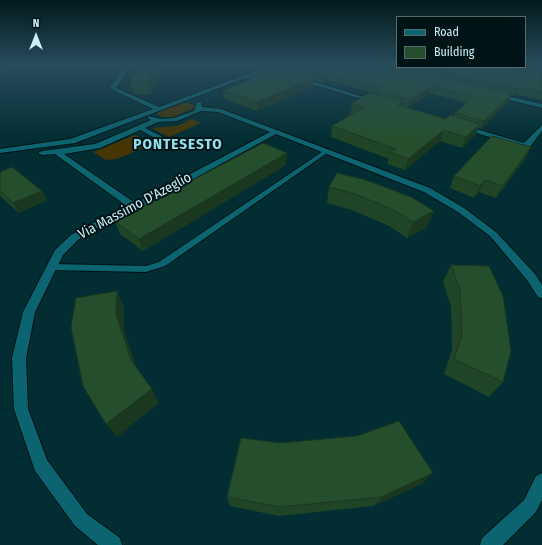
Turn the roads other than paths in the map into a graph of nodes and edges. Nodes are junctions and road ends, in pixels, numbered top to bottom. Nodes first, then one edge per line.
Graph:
1 (117, 90) edge
2 (206, 90) edge
3 (218, 90) edge
4 (336, 90) edge
5 (488, 93) edge
6 (182, 100) junction
7 (382, 104) edge
8 (542, 106) edge
9 (199, 107) junction
10 (153, 110) junction
11 (156, 120) junction
12 (458, 126) edge
13 (139, 127) junction
14 (542, 127) edge
15 (275, 132) junction
16 (165, 140) dead end
17 (0, 151) edge
18 (57, 152) junction
19 (325, 152) junction
20 (0, 157) edge
21 (136, 206) junction
22 (52, 267) junction
23 (542, 294) edge
24 (542, 482) edge
25 (113, 545) edge
26 (489, 545) edge

1 - 10 street
2 - 6 street
3 - 9 street
4 - 7 street
5 - 8 street
6 - 9 street
6 - 10 street
9 - 11 street
9 - 15 street
10 - 11 street
10 - 17 street
11 - 13 street
12 - 14 street
13 - 16 street
13 - 18 street
15 - 19 street
15 - 21 street, Via Massimo D'Azeglio
18 - 20 street
18 - 21 street
19 - 22 lane
19 - 23 street
21 - 22 street, Via Massimo D'Azeglio
22 - 25 street, Via Massimo D'Azeglio
24 - 26 street

